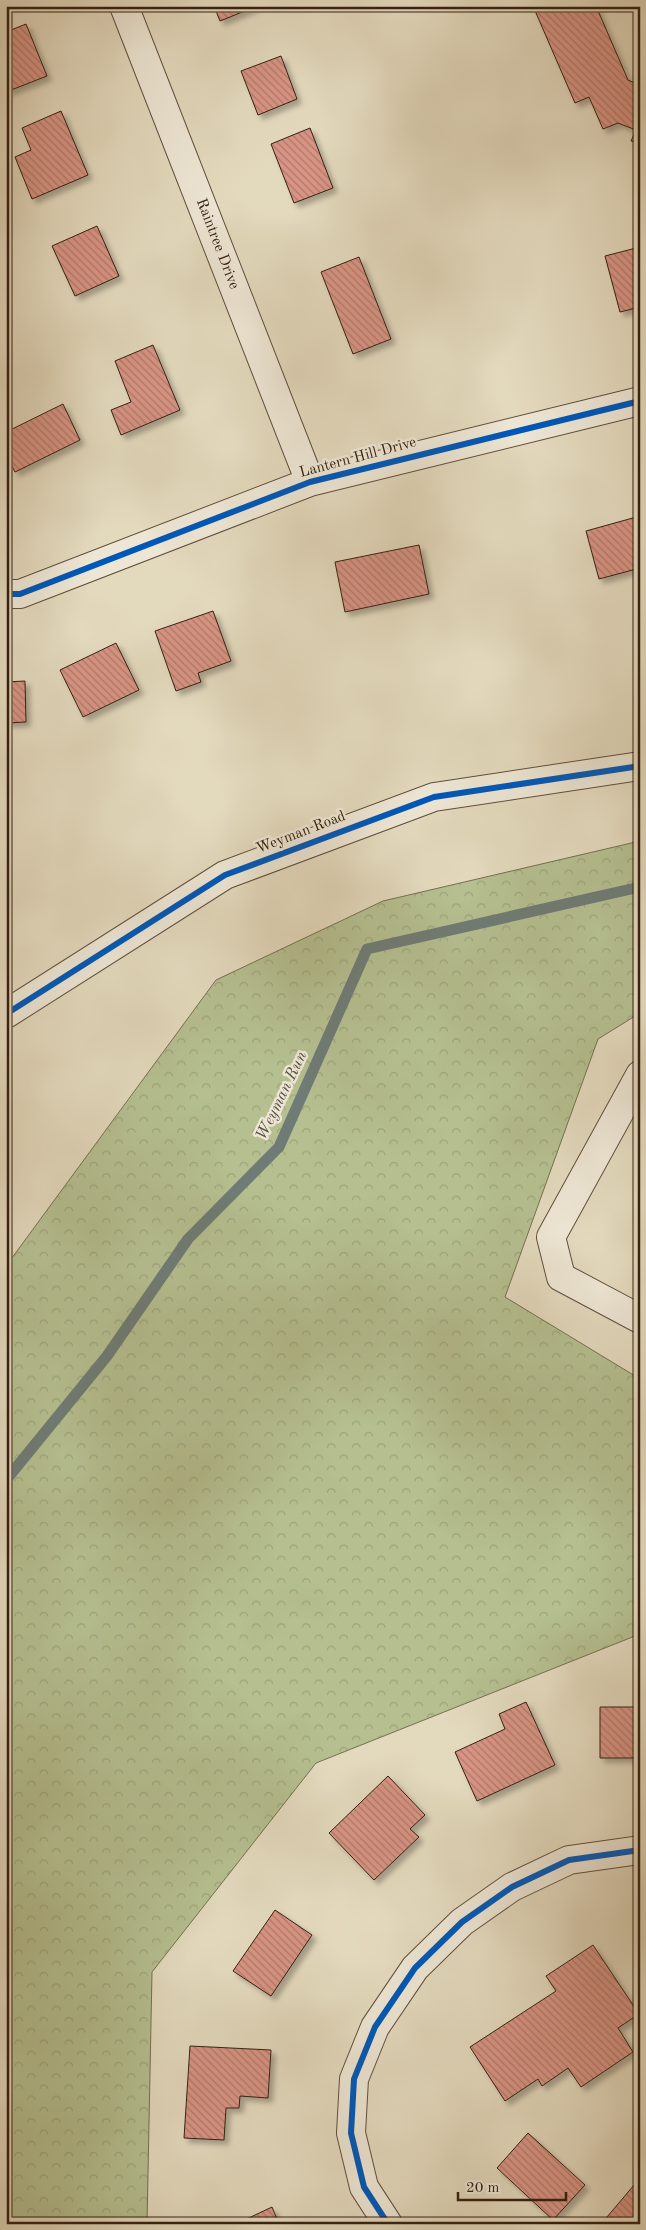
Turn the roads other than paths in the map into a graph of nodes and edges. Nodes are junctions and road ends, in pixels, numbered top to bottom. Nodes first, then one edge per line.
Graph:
1 (124, 6) edge
2 (640, 401) edge
3 (310, 482) junction
4 (6, 594) edge
5 (640, 766) edge
6 (6, 1014) edge
7 (640, 1075) edge
8 (640, 1319) edge
9 (640, 1850) edge
10 (388, 2224) edge

1 - 3 street, Raintree Drive
2 - 3 street, Lantern Hill Drive
3 - 4 street, Lantern Hill Drive
5 - 6 street, Weyman Road
7 - 8 street
9 - 10 street

